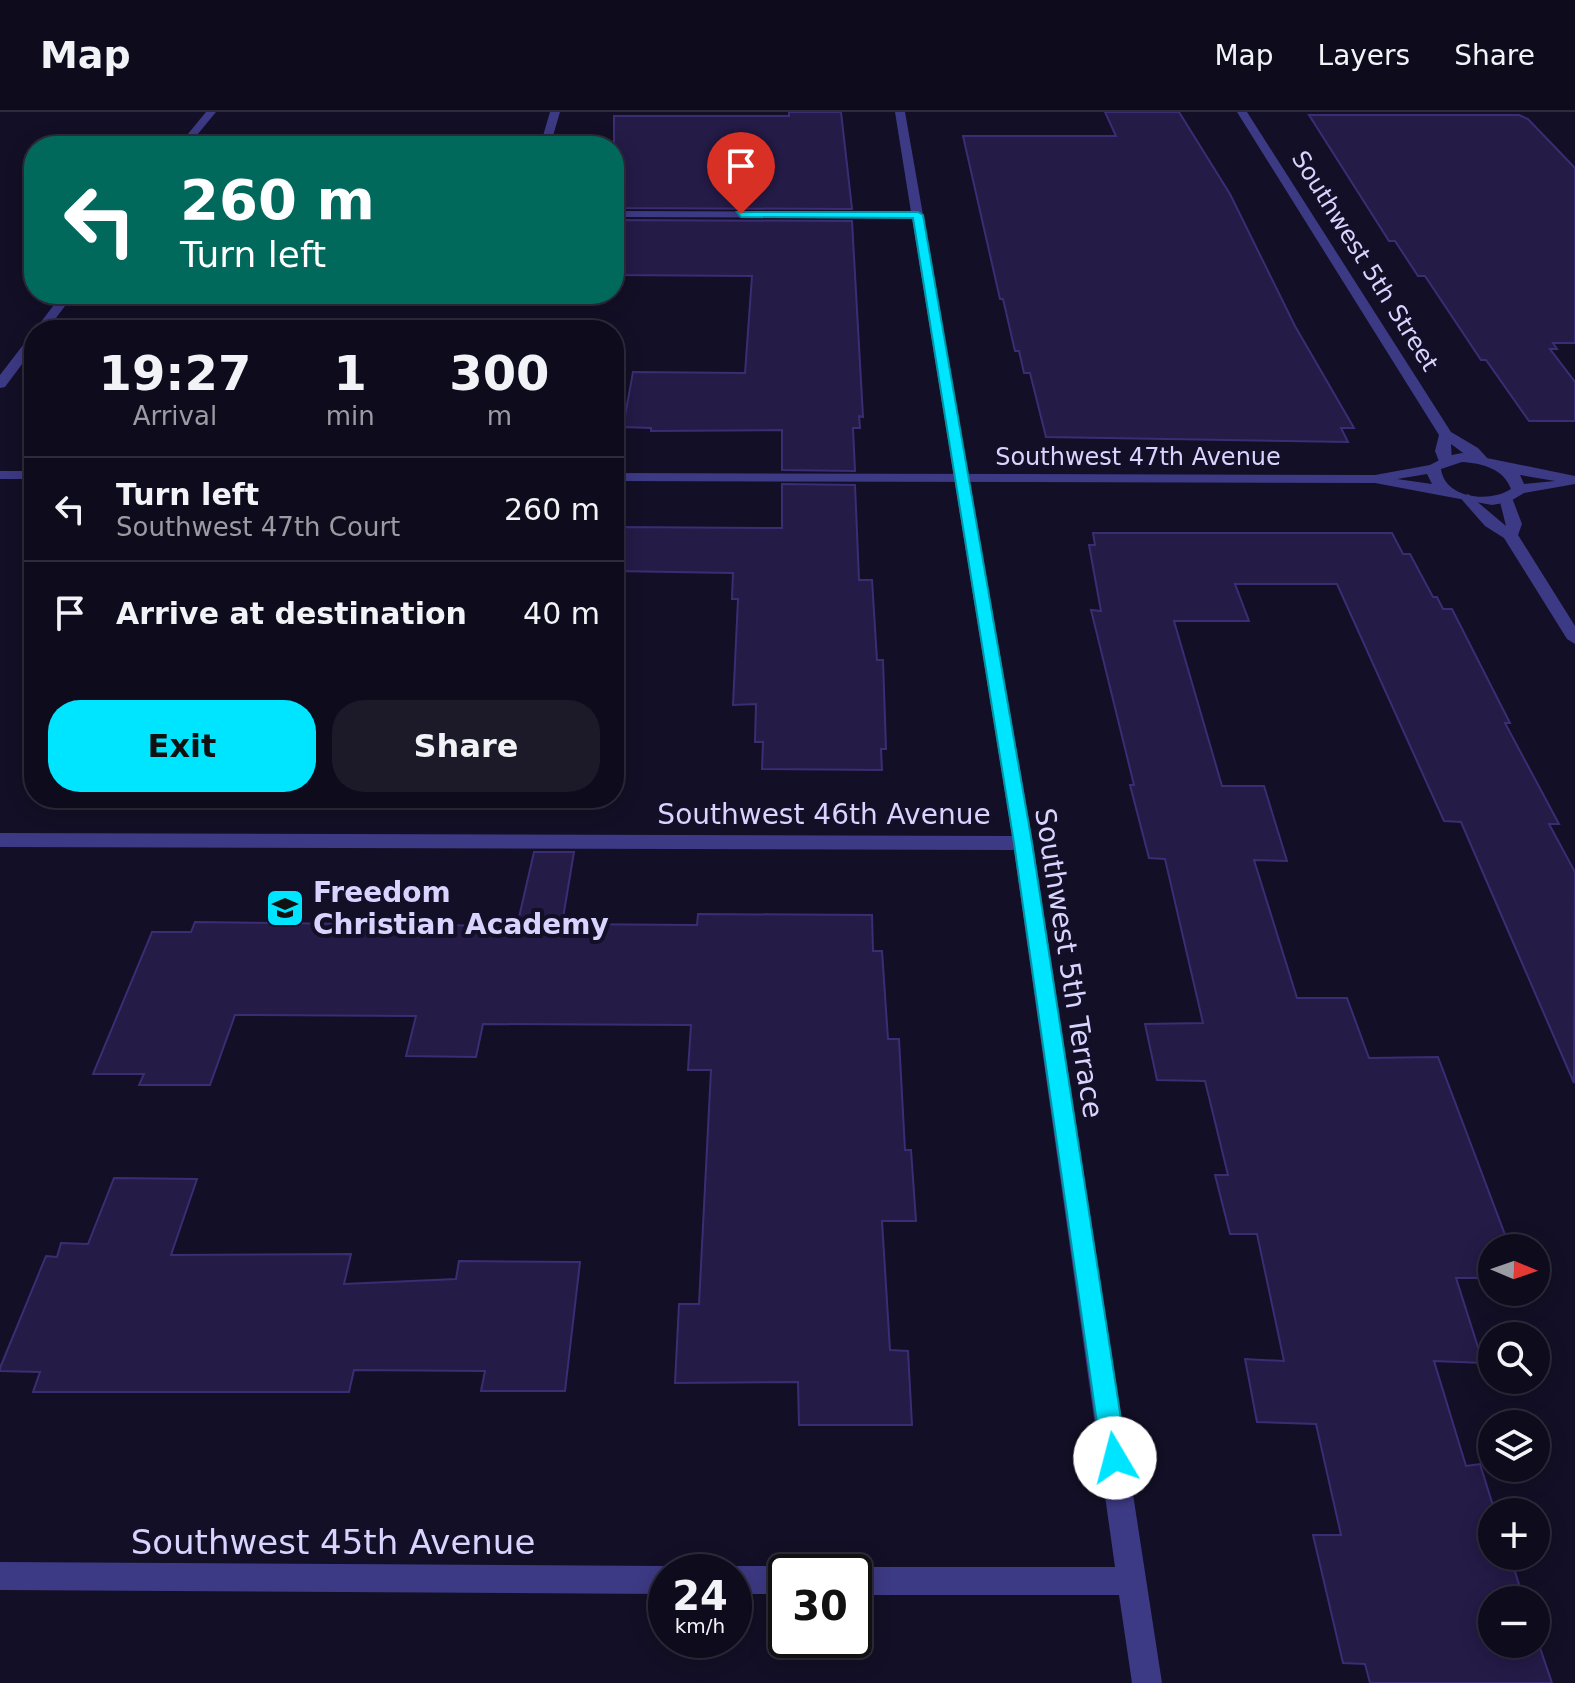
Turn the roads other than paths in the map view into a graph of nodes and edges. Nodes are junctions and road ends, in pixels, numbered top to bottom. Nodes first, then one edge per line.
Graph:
1 (211, 112) edge
2 (555, 112) edge
3 (900, 112) edge
4 (1242, 112) edge
5 (191, 136) edge
6 (548, 136) edge
7 (624, 214) edge
8 (918, 215) junction
9 (24, 352) edge
10 (0, 384) edge
11 (1446, 435) junction
12 (1483, 461) junction
13 (1439, 465) junction
14 (1503, 468) junction
15 (0, 475) edge
16 (24, 475) edge
17 (624, 477) edge
18 (963, 479) junction
19 (1375, 479) junction
20 (1573, 480) edge
21 (1444, 489) junction
22 (1512, 494) junction
23 (1468, 498) junction
24 (1510, 535) junction
25 (1575, 639) edge
26 (0, 840) edge
27 (1023, 843) junction
28 (0, 1576) edge
29 (648, 1580) edge
30 (872, 1581) edge
31 (1133, 1581) junction
32 (1147, 1683) edge

1 - 5 street
2 - 6 street
3 - 8 street, Southwest 5th Terrace
4 - 11 street, Southwest 5th Street
7 - 8 street
8 - 18 street, Southwest 5th Terrace
9 - 10 street
11 - 12 street, Southwest 5th Street
11 - 13 street
12 - 13 street, Southwest 47th Avenue
12 - 14 street, Southwest 47th Avenue
13 - 19 street, Southwest 47th Avenue
13 - 21 street
14 - 20 street, Southwest 47th Avenue
14 - 22 street
15 - 16 street
17 - 18 street, Southwest 47th Avenue
18 - 19 street, Southwest 47th Avenue
18 - 27 street, Southwest 5th Terrace
19 - 21 street, Southwest 47th Avenue
20 - 22 street, Southwest 47th Avenue
21 - 23 street, Southwest 47th Avenue
22 - 23 street, Southwest 47th Avenue
22 - 24 street
23 - 24 street
24 - 25 street
26 - 27 street, Southwest 46th Avenue
27 - 31 street, Southwest 5th Terrace
28 - 29 street, Southwest 45th Avenue
30 - 31 street
31 - 32 street, Southwest 5th Terrace

